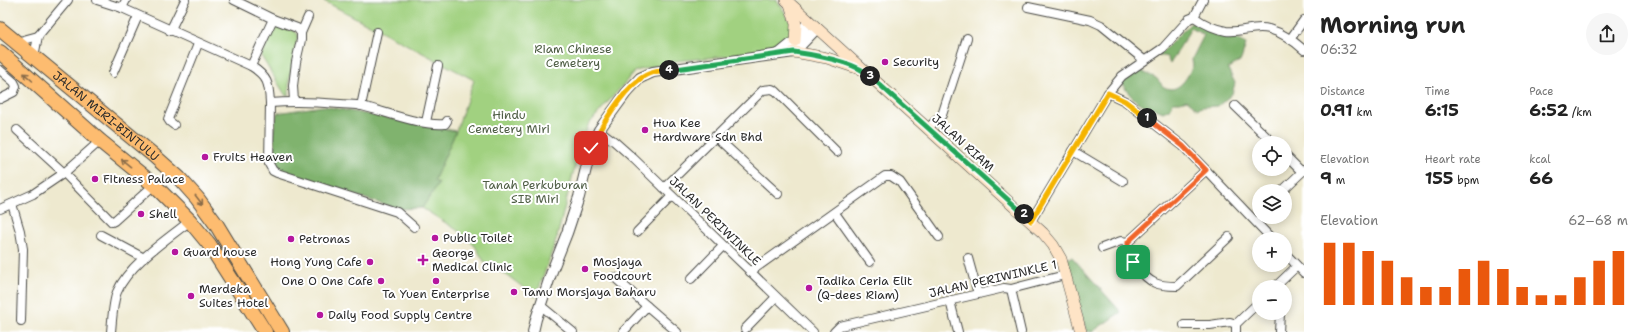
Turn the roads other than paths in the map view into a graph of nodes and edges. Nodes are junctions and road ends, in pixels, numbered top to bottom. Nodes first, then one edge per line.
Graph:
1 (68, 0) edge
2 (97, 0) edge
3 (126, 0) edge
4 (185, 0) edge
5 (234, 0) edge
6 (1203, 0) edge
7 (788, 2) edge
8 (1028, 7) dead end
9 (122, 8) junction
10 (138, 16) junction
11 (308, 18) dead end
12 (1194, 18) junction
13 (273, 19) junction
14 (1304, 20) edge
15 (813, 24) junction
16 (0, 29) edge
17 (170, 31) junction
18 (377, 32) dead end
19 (300, 33) junction
20 (38, 36) junction
21 (967, 38) dead end
22 (1291, 38) junction
23 (795, 41) junction
24 (16, 42) junction
25 (198, 44) junction
26 (1304, 50) edge
27 (0, 52) edge
28 (794, 52) junction
29 (778, 55) junction
30 (34, 57) junction
31 (1144, 60) junction
32 (251, 66) junction
33 (438, 66) dead end
34 (0, 70) edge
35 (864, 70) junction
36 (113, 73) dead end
37 (1108, 93) junction
38 (0, 99) edge
39 (294, 101) junction
40 (270, 103) junction
41 (361, 106) junction
42 (1235, 106) dead end
43 (99, 109) junction
44 (447, 121) dead end
45 (426, 122) junction
46 (174, 125) dead end
47 (121, 128) junction
48 (928, 128) junction
49 (17, 130) dead end
50 (599, 130) junction
51 (715, 136) junction
52 (1266, 136) edge
53 (96, 138) junction
54 (112, 151) junction
55 (1073, 151) junction
56 (837, 152) dead end
57 (1292, 161) edge
58 (1206, 170) junction
59 (1303, 171) edge
60 (64, 172) junction
61 (1123, 181) dead end
62 (1289, 184) edge
63 (154, 185) junction
64 (664, 188) junction
65 (778, 194) dead end
66 (672, 196) junction
67 (12, 204) junction
68 (0, 209) edge
69 (1252, 212) edge
70 (835, 213) junction
71 (190, 221) junction
72 (1031, 221) junction
73 (414, 227) dead end
74 (637, 232) dead end
75 (101, 235) dead end
76 (939, 237) dead end
77 (1229, 237) dead end
78 (1128, 242) junction
79 (723, 246) junction
80 (1102, 248) dead end
81 (144, 258) junction
82 (968, 258) dead end
83 (1292, 261) edge
84 (870, 262) dead end
85 (1297, 266) junction
86 (750, 272) junction
87 (1304, 273) edge
88 (1066, 275) junction
89 (614, 277) dead end
90 (691, 279) dead end
91 (1282, 280) edge
92 (1011, 289) junction
93 (978, 294) junction
94 (776, 297) junction
95 (950, 301) junction
96 (540, 305) junction
97 (647, 306) junction
98 (1252, 310) edge
99 (1280, 320) edge
100 (21, 321) dead end
101 (1184, 325) dead end
102 (1236, 328) edge
103 (745, 329) dead end
104 (111, 332) edge
105 (266, 332) edge
106 (282, 332) edge
107 (534, 332) edge
108 (573, 332) edge
109 (623, 332) edge
110 (677, 332) edge
111 (813, 332) edge
112 (834, 332) edge
113 (958, 332) edge
114 (1021, 332) edge
115 (1081, 332) edge
116 (1279, 332) edge

1 - 20 street
2 - 9 street
3 - 9 street
4 - 17 street
5 - 13 street
6 - 12 street
7 - 15 main road, JALAN RIAM
7 - 23 main road
8 - 31 street
9 - 10 street
10 - 17 street
10 - 36 street
11 - 19 street
12 - 22 street
12 - 31 street
13 - 19 street
13 - 32 street
14 - 22 street
15 - 23 street
15 - 28 street
15 - 35 main road, JALAN RIAM
16 - 24 highway, JALAN MIRI-BINTULU
17 - 25 street
18 - 41 street
19 - 39 street
20 - 24 street
20 - 30 street
21 - 48 street
22 - 26 street
23 - 29 street
24 - 30 highway, JALAN MIRI-BINTULU
25 - 32 street
25 - 46 street
53 -> 27 highway, JALAN MIRI-BINTULU
28 - 29 street
28 - 35 main road
29 - 50 street
30 - 43 highway, JALAN MIRI-BINTULU
31 - 37 street
32 - 40 street
33 - 45 street
34 - 38 street
35 - 48 main road, JALAN RIAM
37 - 55 street
37 - 58 street
39 - 40 street
39 - 41 street
40 - 73 street
41 - 45 street
42 - 52 street
43 - 47 highway, JALAN MIRI-BINTULU
43 - 53 highway
44 - 45 street
47 - 54 highway
47 -> 106 highway, JALAN MIRI-BINTULU
48 - 72 main road, JALAN RIAM
49 - 60 street
50 - 64 street, JALAN PERIWINKLE
50 - 96 street
51 - 56 street
51 - 64 street
51 - 65 street
53 - 54 highway, JALAN MIRI-BINTULU
53 - 60 street
63 -> 54 highway, JALAN MIRI-BINTULU
55 - 61 street
55 - 72 street
57 - 59 street
58 - 69 street
58 - 78 street
59 - 62 street
60 - 63 street
60 - 67 street
63 - 71 highway, JALAN MIRI-BINTULU
64 - 66 street, JALAN PERIWINKLE
66 - 74 street
66 - 79 street, JALAN PERIWINKLE
67 - 68 street
67 - 100 street
70 - 76 street
70 - 84 street
70 - 86 street
71 - 81 street
71 - 105 highway, JALAN MIRI-BINTULU
72 - 88 main road, JALAN RIAM
75 - 81 street
77 - 78 street
78 - 80 street
79 - 86 street, JALAN PERIWINKLE
79 - 90 street
81 - 104 street
82 - 93 street
83 - 85 street
85 - 87 street
85 - 91 street
86 - 94 street, JALAN PERIWINKLE
88 - 92 street, JALAN PERIWINKLE 1
88 - 115 main road, JALAN RIAM
89 - 97 street
92 - 93 street, JALAN PERIWINKLE 1
92 - 114 street
93 - 95 street, JALAN PERIWINKLE 1
94 - 103 street
94 - 111 street, JALAN PERIWINKLE
95 - 112 street, JALAN PERIWINKLE 1
95 - 113 street
96 - 107 street
96 - 108 street
97 - 109 street
97 - 110 street
98 - 102 street
99 - 116 street
101 - 102 street

